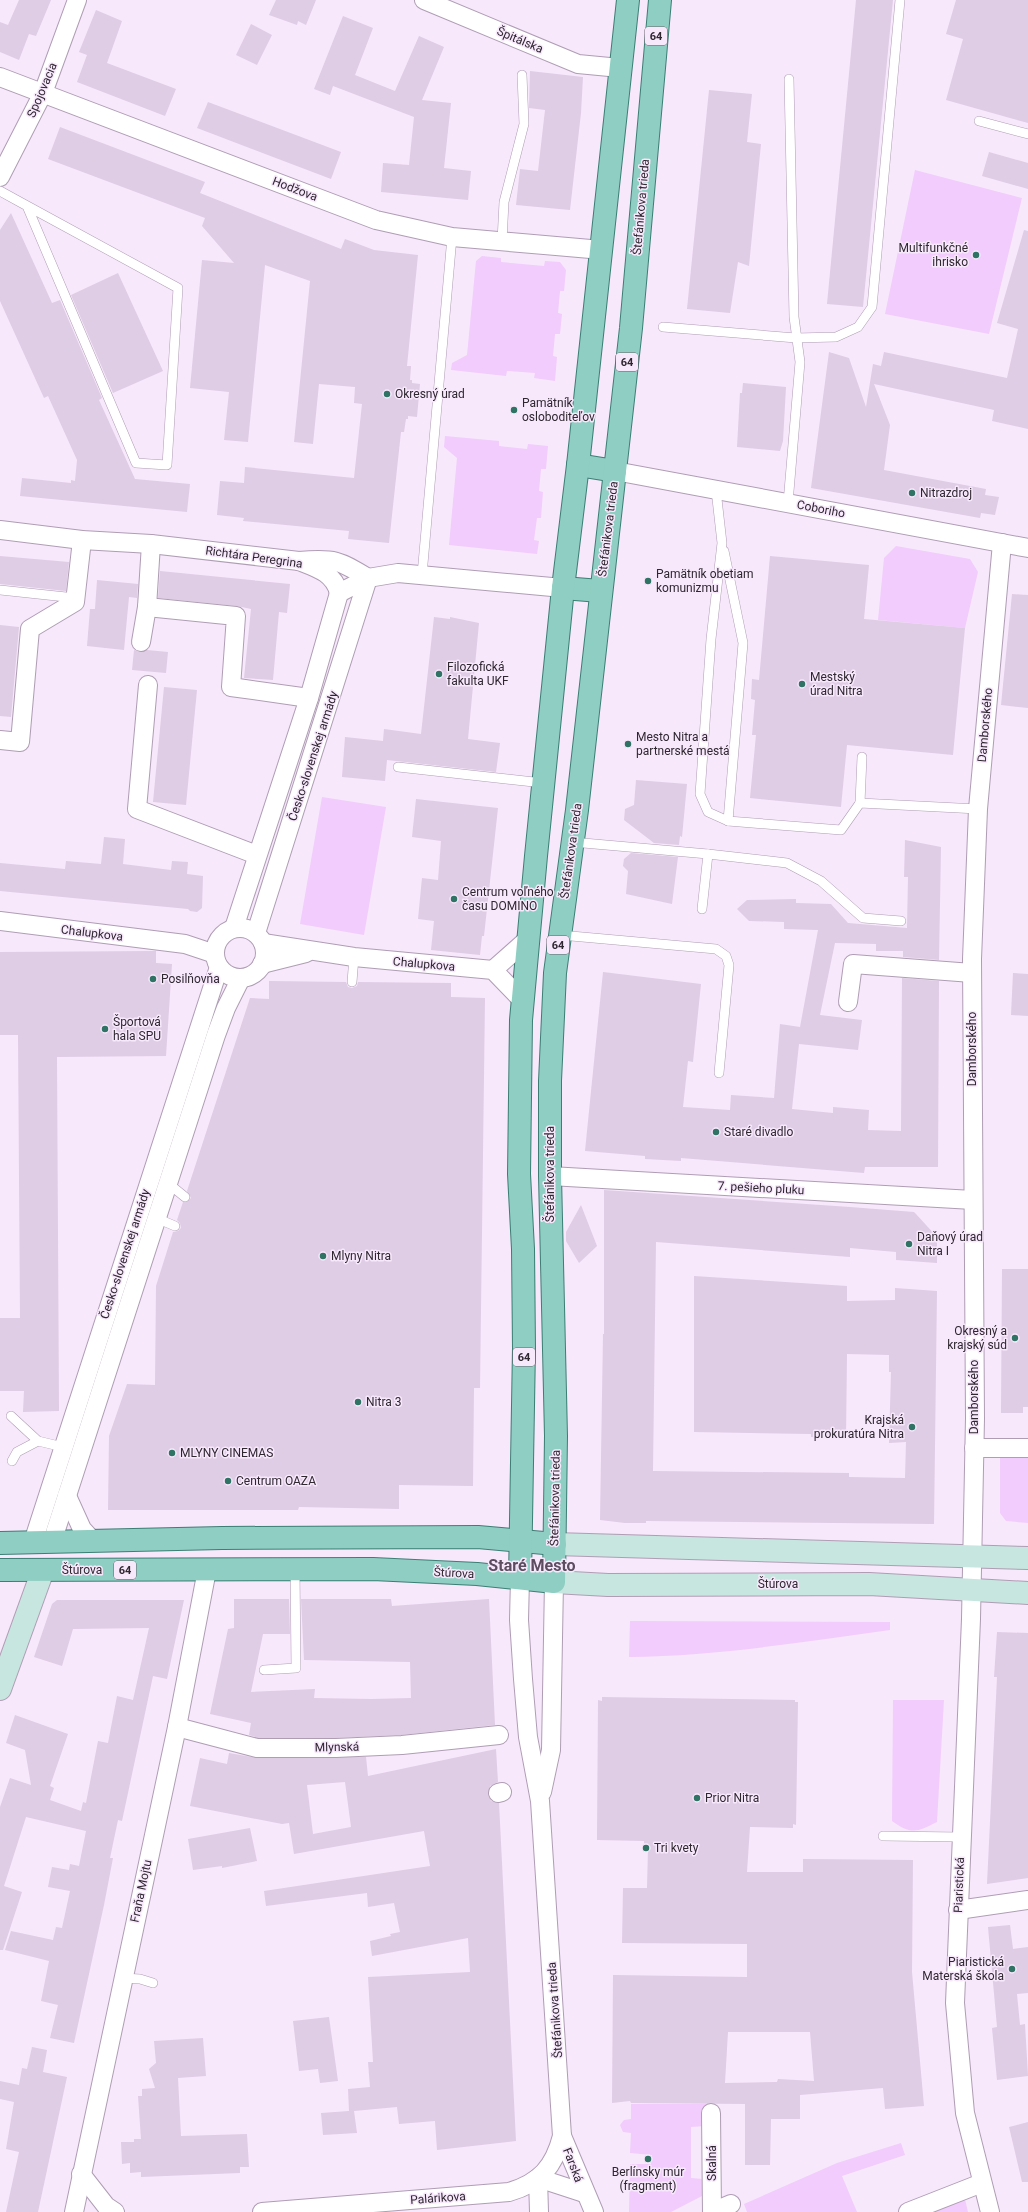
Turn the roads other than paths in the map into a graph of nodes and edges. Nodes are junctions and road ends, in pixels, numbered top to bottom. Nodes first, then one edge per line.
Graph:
1 (77, 0) edge
2 (424, 0) edge
3 (628, 0) edge
4 (660, 0) edge
5 (900, 0) edge
6 (620, 68) junction
7 (652, 72) junction
8 (522, 75) dead end
9 (0, 77) edge
10 (789, 79) dead end
11 (43, 93) junction
12 (979, 121) dead end
13 (1028, 134) edge
14 (0, 177) edge
15 (0, 191) edge
16 (27, 206) junction
17 (452, 236) junction
18 (502, 241) junction
19 (602, 250) junction
20 (664, 327) dead end
21 (796, 338) junction
22 (578, 465) junction
23 (615, 471) junction
24 (716, 490) junction
25 (788, 503) junction
26 (0, 530) edge
27 (82, 540) junction
28 (722, 543) junction
29 (1002, 543) junction
30 (151, 544) junction
31 (1028, 548) edge
32 (299, 561) junction
33 (422, 575) junction
34 (368, 578) junction
35 (563, 588) junction
36 (0, 590) edge
37 (600, 591) junction
38 (339, 593) junction
39 (66, 597) dead end
40 (147, 607) junction
41 (141, 642) dead end
42 (148, 685) dead end
43 (309, 698) junction
44 (0, 740) edge
45 (862, 757) dead end
46 (398, 767) dead end
47 (543, 783) junction
48 (860, 803) junction
49 (978, 808) junction
50 (728, 821) junction
51 (572, 842) junction
52 (708, 854) junction
53 (257, 855) junction
54 (702, 909) dead end
55 (0, 921) edge
56 (901, 921) dead end
57 (559, 935) junction
58 (260, 938) junction
59 (528, 939) junction
60 (222, 947) junction
61 (313, 951) junction
62 (354, 957) junction
63 (262, 964) junction
64 (493, 970) junction
65 (972, 973) junction
66 (241, 978) junction
67 (352, 982) dead end
68 (523, 1001) junction
69 (848, 1002) dead end
70 (719, 1073) dead end
71 (519, 1174) junction
72 (550, 1176) junction
73 (169, 1184) junction
74 (147, 1188) junction
75 (185, 1197) dead end
76 (973, 1200) junction
77 (156, 1218) junction
78 (175, 1226) dead end
79 (11, 1416) dead end
80 (38, 1441) junction
81 (63, 1447) junction
82 (974, 1448) junction
83 (1028, 1448) edge
84 (12, 1461) dead end
85 (67, 1496) junction
86 (93, 1541) junction
87 (520, 1541) junction
88 (43, 1542) junction
89 (0, 1543) edge
90 (554, 1544) junction
91 (972, 1555) junction
92 (1028, 1558) edge
93 (295, 1568) junction
94 (0, 1570) edge
95 (34, 1570) junction
96 (207, 1570) junction
97 (520, 1578) junction
98 (554, 1582) junction
99 (971, 1589) junction
100 (1028, 1593) edge
101 (264, 1670) dead end
102 (0, 1679) edge
103 (0, 1689) edge
104 (177, 1727) junction
105 (499, 1735) dead end
106 (540, 1801) junction
107 (883, 1836) dead end
108 (961, 1838) junction
109 (1028, 1900) edge
110 (958, 1910) junction
111 (122, 1978) junction
112 (153, 1983) dead end
113 (711, 2114) dead end
114 (562, 2136) junction
115 (81, 2174) junction
116 (538, 2178) junction
117 (982, 2183) junction
118 (584, 2193) junction
119 (731, 2204) dead end
120 (74, 2212) edge
121 (115, 2212) edge
122 (262, 2212) edge
123 (539, 2212) edge
124 (594, 2212) edge
125 (712, 2212) edge
126 (908, 2212) edge
127 (990, 2212) edge

1 - 11 street, Spojovacia
2 - 6 street, Špitálska
3 - 6 main road, 64
4 - 7 main road, Štefánikova trieda / 64
5 - 21 lane
6 - 7 main road
6 - 19 main road, 64
7 - 23 main road, Štefánikova trieda / 64
8 - 18 lane
9 - 11 street, Hodžova
10 - 21 lane
11 - 14 street, Spojovacia
11 - 17 street, Hodžova
12 - 13 lane
15 - 16 lane
16 - 16 lane
17 - 18 street, Hodžova
17 - 33 lane
18 - 19 street, Hodžova
19 - 22 main road, 64
20 - 21 lane
21 - 25 lane
22 - 23 main road
22 - 35 main road, 64
23 - 24 street, Coboriho
23 - 37 main road, Štefánikova trieda / 64
24 - 25 street, Coboriho
24 - 28 lane
25 - 29 street, Coboriho
26 - 27 street, Richtára Peregrina
27 - 30 street, Richtára Peregrina
27 - 44 street
28 - 50 lane
28 - 50 lane
29 - 31 street, Coboriho
29 - 49 street, Damborského
30 - 32 street, Richtára Peregrina
30 - 40 street
32 - 34 street
32 - 38 street, Richtára Peregrina
33 - 34 street
33 - 35 street
34 - 38 street
34 - 58 street, Česko-slovenskej armády
35 - 37 main road
35 - 47 main road, 64
36 - 39 lane
37 - 51 main road, Štefánikova trieda / 64
38 - 43 street, Česko-slovenskej armády
40 - 41 street
40 - 43 street
42 - 53 street
43 - 53 street, Česko-slovenskej armády
45 - 48 lane
46 - 47 lane
47 - 59 main road, 64
48 - 49 lane
48 - 50 lane
49 - 65 street, Damborského
51 - 52 lane
51 - 57 main road, Štefánikova trieda / 64
52 - 54 lane
52 - 56 lane
53 - 60 street, Česko-slovenskej armády
55 - 60 street, Chalupkova
57 - 70 lane
57 - 72 main road, Štefánikova trieda / 64
58 - 60 street
58 - 61 street, Chalupkova
58 - 63 street
59 - 64 street
59 - 68 main road, 64
60 - 66 street
60 - 74 street, Česko-slovenskej armády
61 - 62 street, Chalupkova
61 - 63 street, Chalupkova
62 - 64 street, Chalupkova
62 - 67 lane
63 - 66 street
64 - 68 street
65 - 69 street
65 - 76 street, Damborského
66 - 73 street, Česko-slovenskej armády
68 - 71 main road, 64
71 - 72 main road
71 - 87 main road, 64
72 - 76 street, 7. pešieho pluku
72 - 90 main road, Štefánikova trieda / 64
73 - 75 lane
73 - 77 street, Česko-slovenskej armády
74 - 77 lane
74 - 81 street, Česko-slovenskej armády
76 - 82 street, Damborského
77 - 78 lane
77 - 85 street, Česko-slovenskej armády
79 - 80 lane
80 - 81 lane
80 - 84 lane
81 - 88 street, Česko-slovenskej armády
82 - 83 street
82 - 91 street, Damborského
85 - 86 street
85 - 88 street, Česko-slovenskej armády
86 - 87 main road
86 - 88 main road
87 - 90 main road
87 - 97 main road, 64
88 - 89 main road
88 - 95 main road
90 - 91 main road
90 - 98 main road, Štefánikova trieda / 64
91 - 92 main road
91 - 99 street, Piaristická
93 - 96 main road, Štúrova / 64
93 - 97 main road, Štúrova / 64
93 - 101 lane
94 - 95 main road, Štúrova / 64
95 - 96 main road, Štúrova / 64
95 - 102 main road
95 - 103 main road
96 - 104 street, Fraňa Mojtu
97 - 98 main road, Štúrova / 64
97 - 106 street, Štefánikova trieda
98 - 99 main road, Štúrova
98 - 106 street, Štefánikova trieda
99 - 100 main road, Štúrova
99 - 108 street, Piaristická
104 - 105 street, Mlynská
104 - 111 street, Fraňa Mojtu
106 - 114 street, Štefánikova trieda
107 - 108 lane
108 - 110 street, Piaristická
109 - 110 street
110 - 117 street, Piaristická
111 - 112 lane
111 - 115 street, Fraňa Mojtu
113 - 125 street, Skalná
114 - 116 street, Štefánikova trieda
114 - 118 street, Farská
115 - 120 street, Fraňa Mojtu
115 - 121 street
116 - 118 street, Farská
116 - 122 street, Palárikova
116 - 123 street
117 - 126 street
117 - 127 street, Piaristická
118 - 124 street, Farská
119 - 125 street, Skalná

